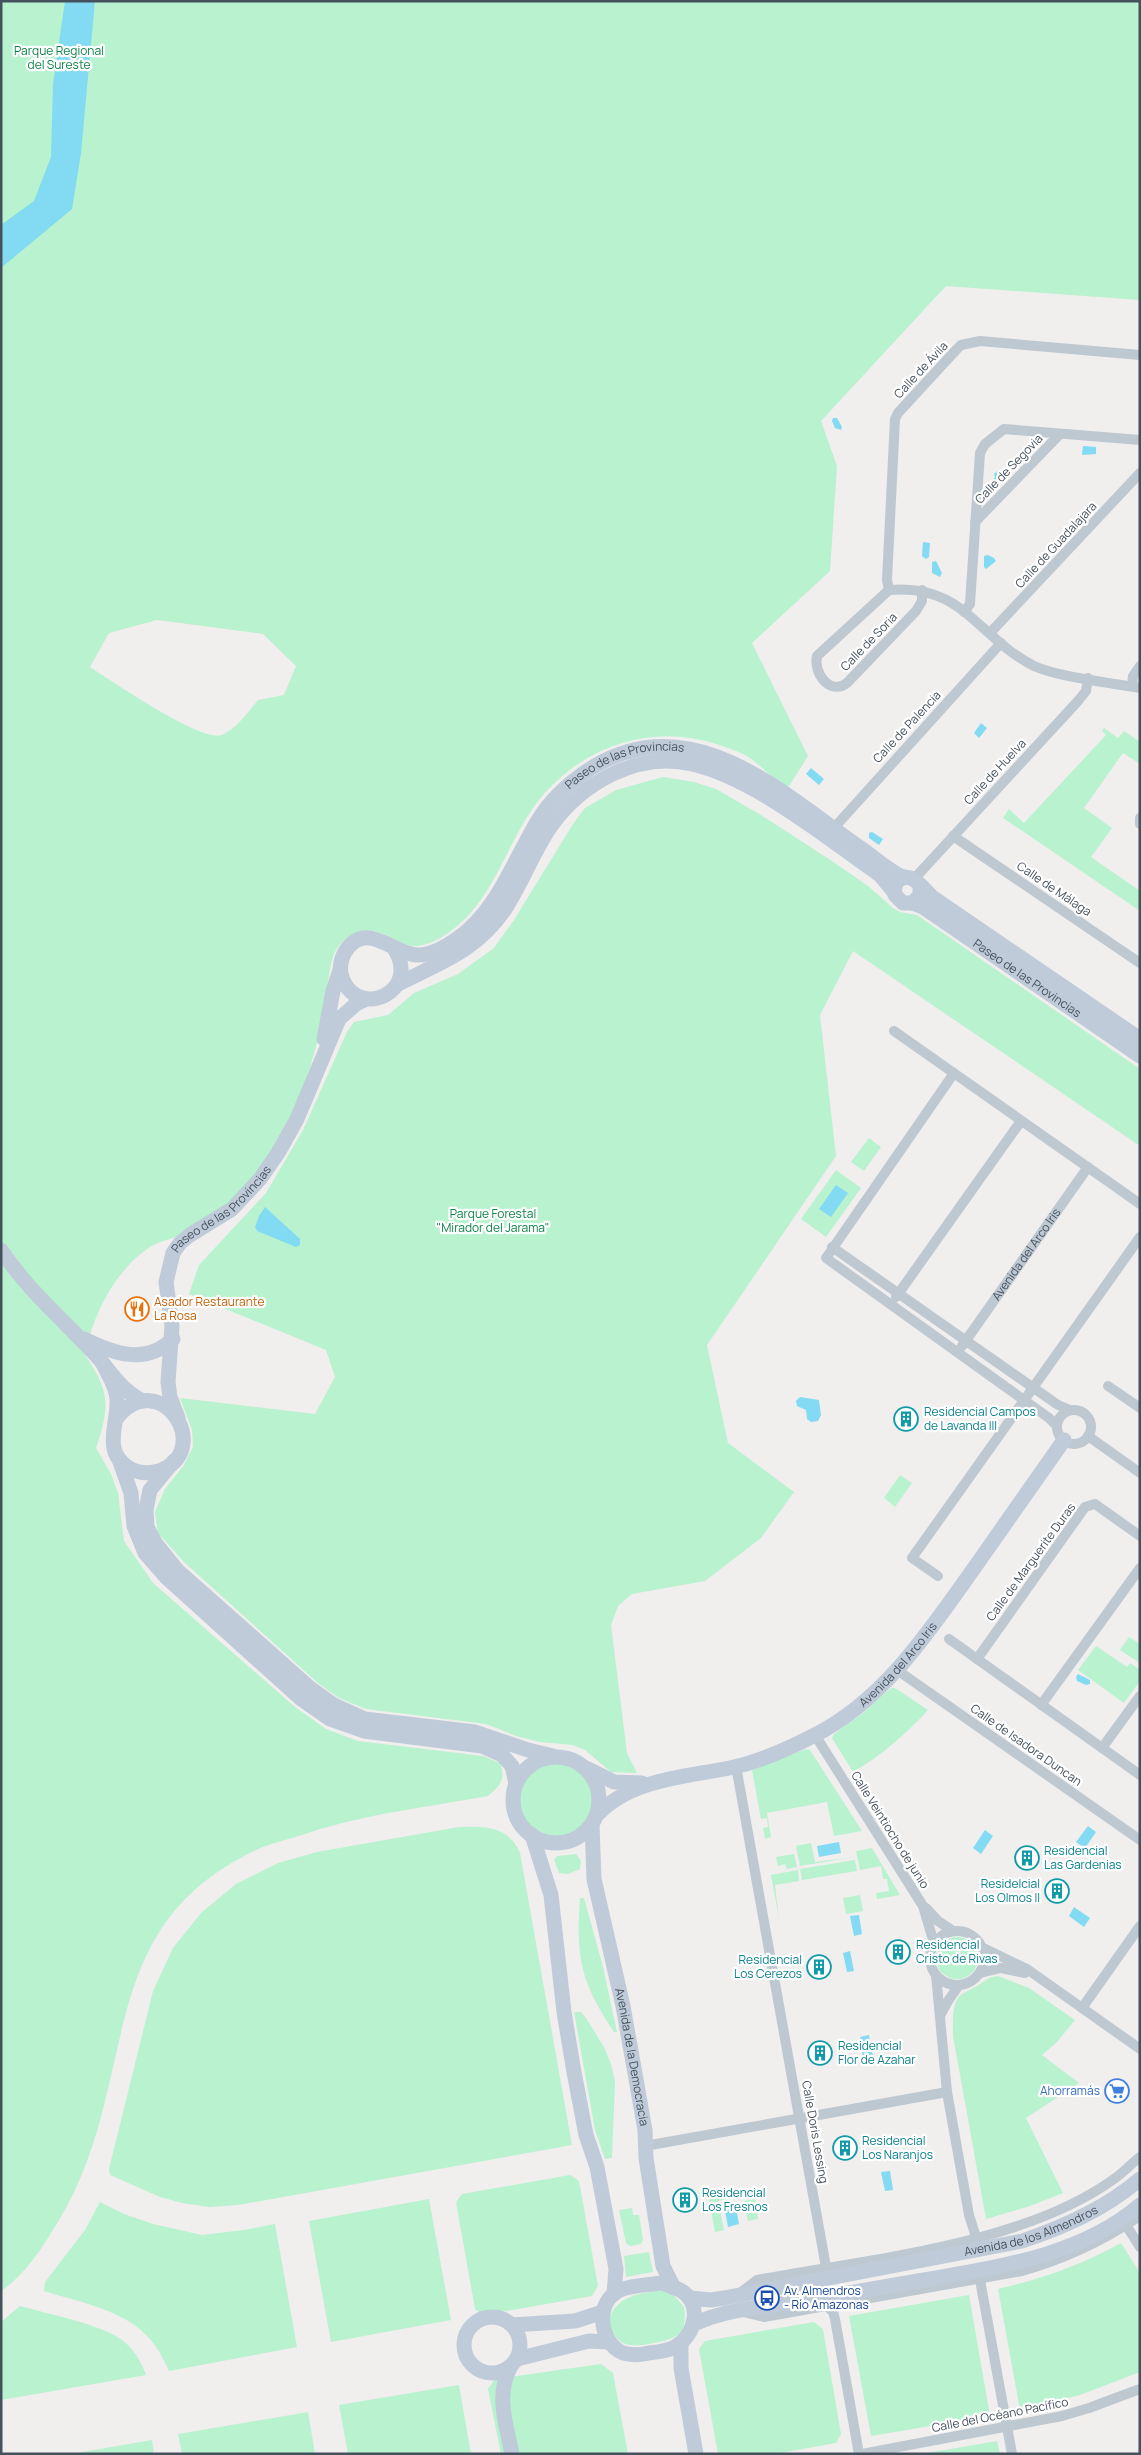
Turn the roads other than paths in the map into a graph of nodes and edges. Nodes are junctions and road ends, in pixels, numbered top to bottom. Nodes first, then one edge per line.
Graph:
1 (1140, 355) edge
2 (1060, 434) junction
3 (1140, 440) edge
4 (1140, 473) edge
5 (975, 522) junction
6 (889, 590) junction
7 (922, 590) junction
8 (964, 612) junction
9 (990, 633) junction
10 (1001, 643) junction
11 (1140, 666) edge
12 (1088, 678) junction
13 (1136, 687) edge
14 (1140, 818) edge
15 (1140, 824) edge
16 (833, 829) junction
17 (954, 836) junction
18 (912, 881) junction
19 (894, 892) junction
20 (912, 903) junction
21 (395, 950) junction
22 (1140, 963) edge
23 (340, 970) junction
24 (398, 984) junction
25 (366, 999) junction
26 (894, 1030) dead end
27 (1140, 1039) edge
28 (1140, 1056) edge
29 (320, 1065) junction
30 (954, 1073) junction
31 (1021, 1120) junction
32 (1088, 1168) junction
33 (1140, 1204) edge
34 (1140, 1237) edge
35 (832, 1247) junction
36 (1, 1250) edge
37 (899, 1293) junction
38 (890, 1305) junction
39 (69, 1328) junction
40 (173, 1339) junction
41 (966, 1341) junction
42 (957, 1352) junction
43 (169, 1363) junction
44 (104, 1366) junction
45 (1108, 1386) dead end
46 (1033, 1387) junction
47 (1024, 1400) junction
48 (146, 1401) junction
49 (1140, 1408) edge
50 (1070, 1410) junction
51 (178, 1418) junction
52 (116, 1419) junction
53 (1060, 1433) junction
54 (1088, 1436) junction
55 (119, 1459) junction
56 (174, 1461) junction
57 (1140, 1473) edge
58 (140, 1507) junction
59 (1140, 1536) edge
60 (1140, 1568) edge
61 (938, 1576) dead end
62 (948, 1639) dead end
63 (977, 1660) junction
64 (897, 1670) junction
65 (1140, 1696) edge
66 (1041, 1705) junction
67 (815, 1735) junction
68 (1102, 1748) junction
69 (553, 1756) junction
70 (736, 1766) junction
71 (588, 1769) junction
72 (1140, 1774) edge
73 (516, 1783) junction
74 (654, 1783) junction
75 (595, 1820) junction
76 (532, 1835) junction
77 (1140, 1840) edge
78 (924, 1906) junction
79 (1140, 1926) edge
80 (953, 1931) junction
81 (934, 1943) junction
82 (981, 1947) junction
83 (980, 1973) junction
84 (936, 1975) junction
85 (1035, 1976) junction
86 (959, 1985) junction
87 (1082, 2008) junction
88 (939, 2020) junction
89 (1140, 2049) edge
90 (947, 2092) junction
91 (800, 2118) junction
92 (646, 2146) junction
93 (1140, 2157) edge
94 (1140, 2179) edge
95 (1140, 2205) edge
96 (1140, 2216) edge
97 (1126, 2225) junction
98 (976, 2237) junction
99 (1076, 2242) junction
100 (1092, 2245) junction
101 (1140, 2247) edge
102 (925, 2250) junction
103 (1035, 2257) junction
104 (913, 2262) junction
105 (826, 2267) junction
106 (1026, 2270) junction
107 (980, 2280) junction
108 (910, 2283) junction
109 (674, 2288) junction
110 (926, 2289) junction
111 (614, 2294) junction
112 (738, 2294) junction
113 (689, 2298) junction
114 (826, 2306) junction
115 (740, 2311) junction
116 (603, 2312) junction
117 (694, 2324) junction
118 (512, 2325) junction
119 (609, 2342) junction
120 (681, 2343) junction
121 (514, 2362) junction
122 (476, 2369) junction
123 (1140, 2389) edge
124 (503, 2409) junction
125 (1008, 2428) junction
126 (512, 2454) edge
127 (696, 2454) edge
128 (861, 2454) edge
129 (1012, 2454) edge

1 - 6 street, Calle de Ávila
2 - 3 street, Calle de Segovia
2 - 5 street, Calle de Segovia
2 - 5 street, Calle de Segovia
4 - 9 street, Calle de Guadalajara
5 - 8 street, Calle de Segovia
6 - 7 street
6 - 7 street, Calle de Soria
7 - 8 street
8 - 9 street
9 - 10 street
10 - 12 street
10 - 16 street, Calle de Palencia
11 - 13 street
12 - 13 street
12 - 17 street, Calle de Huelva
14 - 15 street
16 - 18 main road, Paseo de las Provincias
16 - 21 main road, Paseo de las Provincias
17 - 18 street, Calle de Huelva
17 - 22 street, Calle de Málaga
18 - 19 main road
18 - 20 main road
18 - 27 main road, Paseo de las Provincias
19 - 20 main road
19 - 24 main road, Paseo de las Provincias
20 - 28 main road, Paseo de las Provincias
21 - 23 main road
21 - 24 main road
23 - 25 main road
23 - 29 main road, Paseo de las Provincias
24 - 25 main road
25 - 29 main road, Paseo de las Provincias
26 - 30 street
29 - 40 main road, Paseo de las Provincias
30 - 31 street
30 - 35 street
31 - 32 street
31 - 37 street
32 - 33 street
32 - 41 street, Avenida del Arco Iris
34 - 46 street
35 - 37 street
35 - 38 street
36 - 39 main road
37 - 38 street
37 - 41 street
38 - 42 street
39 - 40 main road
39 - 44 main road
40 - 43 main road, Paseo de las Provincias
41 - 42 street, Avenida del Arco Iris
41 - 46 street
42 - 47 street
43 - 48 main road
43 - 51 main road
44 - 48 main road
44 - 52 main road
45 - 49 street
46 - 47 street
46 - 50 street
47 - 53 street
47 - 61 street
48 - 51 main road
48 - 52 main road
50 - 53 street
50 - 54 street
51 - 56 main road
52 - 55 main road
53 - 54 street
53 - 64 main road, Avenida del Arco Iris
54 - 57 street
55 - 56 main road
55 - 58 main road
56 - 58 main road
58 - 69 main road
58 - 73 main road
59 - 63 street, Calle de Marguerite Duras
60 - 66 street
62 - 63 street
63 - 66 street
64 - 67 main road, Avenida del Arco Iris
64 - 77 street, Calle de Isadora Duncan
65 - 68 street
66 - 68 street
67 - 70 main road, Avenida del Arco Iris
67 - 78 street, Calle Veintiocho de junio
68 - 72 street
69 - 71 main road
69 - 73 main road
70 - 74 main road, Avenida del Arco Iris
70 - 91 street, Calle Doris Lessing
71 - 74 main road, Avenida del Arco Iris
71 - 75 main road
73 - 76 main road
74 - 75 main road, Avenida del Arco Iris
75 - 76 main road
75 - 92 main road, Avenida de la Democracia
76 - 111 main road
78 - 80 street
78 - 81 street, Calle Veintiocho de junio
79 - 87 street
80 - 81 street
80 - 82 street
81 - 84 street
82 - 83 street
82 - 85 street
83 - 85 street
83 - 86 street
84 - 86 street
84 - 88 street
85 - 87 street
86 - 88 street
87 - 89 street
88 - 90 street
90 - 91 street
90 - 98 street
91 - 92 street
91 - 105 street, Calle Doris Lessing
92 - 109 main road, Avenida de la Democracia
93 - 98 street, Avenida de los Almendros
94 - 104 main road, Avenida de los Almendros
95 - 99 main road, Avenida de los Almendros
96 - 97 street, Avenida de los Almendros
97 - 100 street, Avenida de los Almendros
97 - 101 street
98 - 102 street, Avenida de los Almendros
99 - 100 street, Avenida de los Almendros
99 - 103 main road, Avenida de los Almendros
100 - 106 street, Avenida de los Almendros
102 - 104 street
102 - 105 street, Avenida de los Almendros
103 - 106 street
103 - 108 main road, Avenida de los Almendros
104 - 112 main road, Avenida de los Almendros
105 - 112 street, Avenida de los Almendros
106 - 107 street, Avenida de los Almendros
107 - 110 street, Avenida de los Almendros
107 - 125 street
108 - 110 street, Avenida de los Almendros
108 - 115 main road, Avenida de los Almendros
109 - 111 main road
109 - 113 main road
110 - 114 street, Avenida de los Almendros
111 - 116 main road
112 - 113 main road, Avenida de los Almendros
113 - 117 main road
114 - 115 street, Avenida de los Almendros
114 - 128 street
115 - 117 main road, Avenida de los Almendros
116 - 118 main road
116 - 119 main road
117 - 120 main road
118 - 121 main road
118 - 122 main road
119 - 120 main road
119 - 121 main road
120 - 127 main road
121 - 122 main road
121 - 124 main road
122 - 124 main road
123 - 125 street, Calle del Océano Pacífico
124 - 126 main road
125 - 128 street, Calle del Océano Pacífico
125 - 129 street

